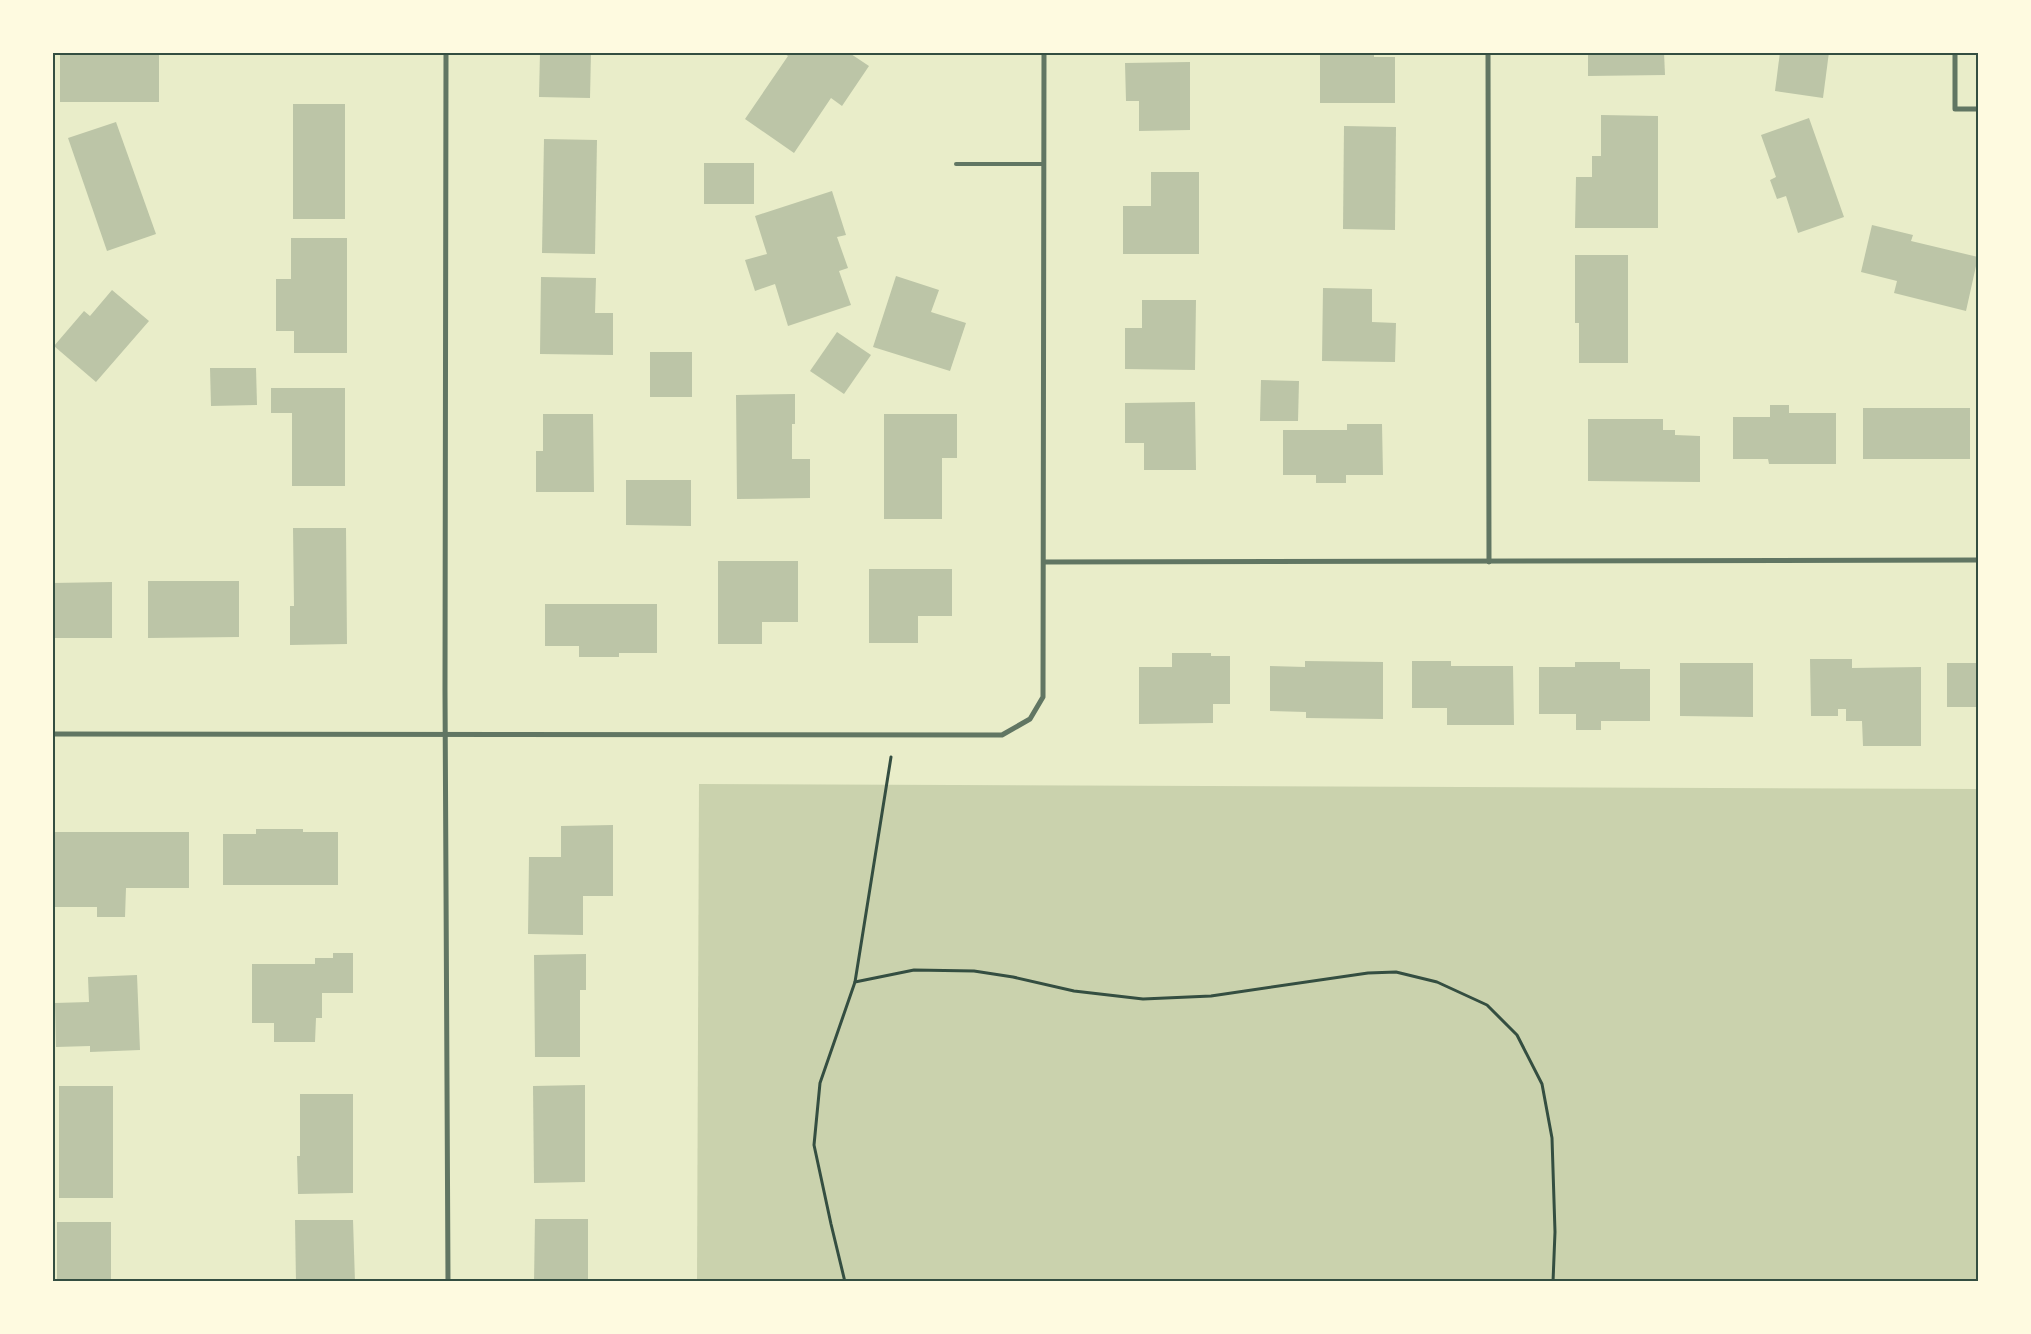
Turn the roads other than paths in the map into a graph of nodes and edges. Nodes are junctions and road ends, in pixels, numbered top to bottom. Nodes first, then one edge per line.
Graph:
1 (446, 52) edge
2 (1044, 52) edge
3 (1488, 52) edge
4 (1955, 52) edge
5 (1978, 109) edge
6 (956, 164) dead end
7 (1044, 164) junction
8 (1978, 560) edge
9 (1044, 562) junction
10 (1489, 562) junction
11 (52, 734) edge
12 (445, 734) junction
13 (448, 1282) edge

1 - 12 street
2 - 7 street
3 - 10 street
4 - 5 street
6 - 7 lane
7 - 9 street
8 - 10 street
9 - 10 street
9 - 12 street
11 - 12 street
12 - 13 street

